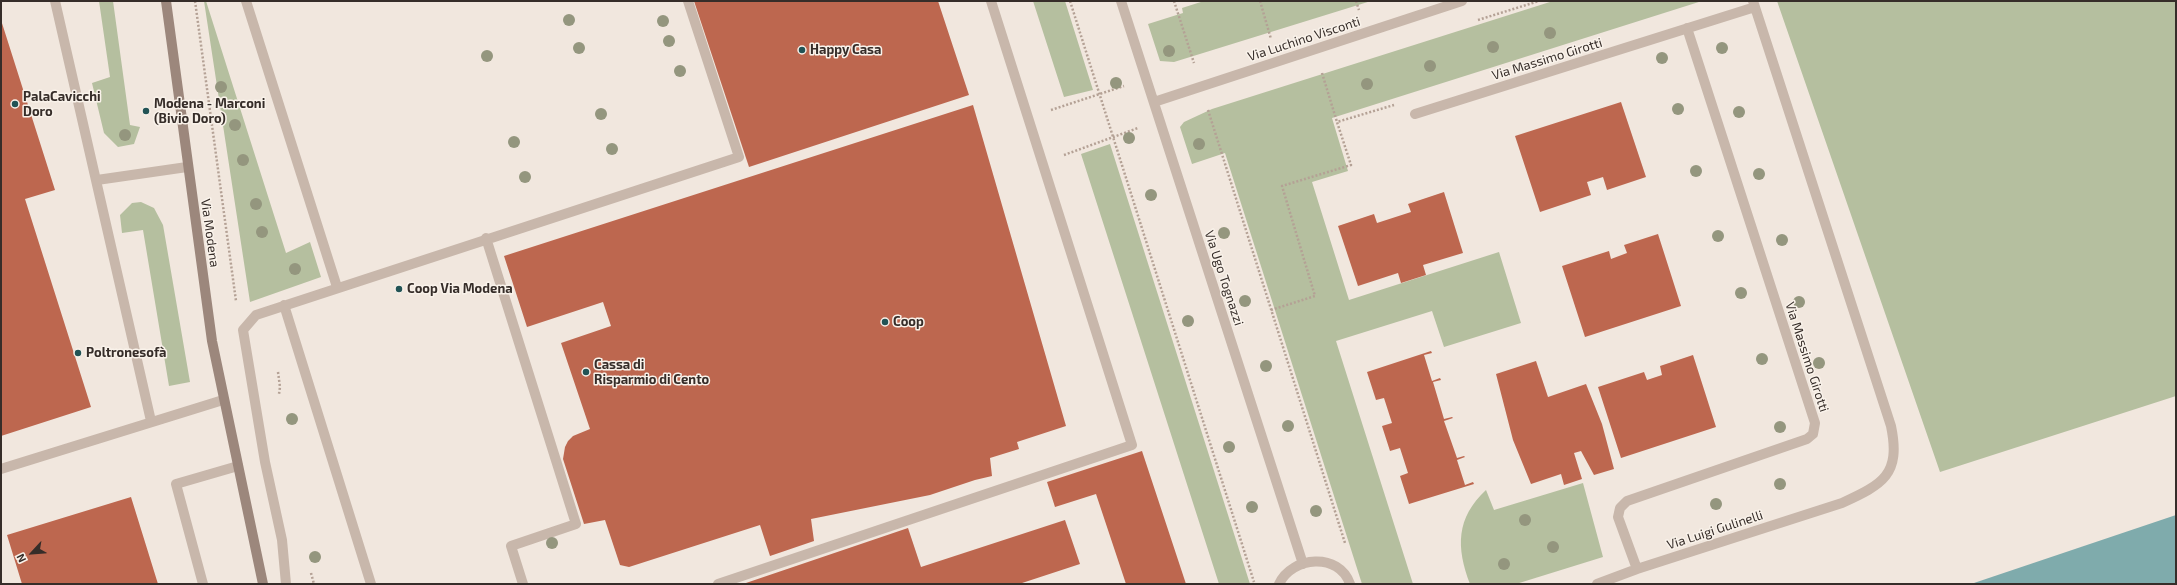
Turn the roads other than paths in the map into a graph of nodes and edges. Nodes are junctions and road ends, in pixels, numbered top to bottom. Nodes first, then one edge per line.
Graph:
1 (55, 1) edge
2 (166, 1) edge
3 (246, 1) edge
4 (688, 1) edge
5 (991, 1) edge
6 (1121, 1) edge
7 (1462, 1) edge
8 (1754, 4) edge
9 (1687, 28) junction
10 (1154, 102) junction
11 (1415, 114) dead end
12 (188, 167) junction
13 (97, 180) junction
14 (486, 238) junction
15 (337, 287) junction
16 (284, 305) junction
17 (223, 400) junction
18 (151, 421) junction
19 (238, 466) junction
20 (1, 469) edge
21 (1842, 503) joint
22 (1303, 564) junction
23 (1637, 569) junction
24 (203, 584) edge
25 (263, 584) edge
26 (286, 584) edge
27 (370, 584) edge
28 (523, 584) edge
29 (718, 584) edge
30 (1279, 584) edge
31 (1350, 584) edge
32 (1596, 584) edge

1 - 13 street
2 - 12 main road, Via Modena
3 - 15 street
4 - 14 street
5 - 29 street
6 - 10 street, Via Ugo Tognazzi
7 - 10 street, Via Luchino Visconti
8 - 9 street, Via Massimo Girotti
8 - 21 street, Via Massimo Girotti
9 - 11 street, Via Massimo Girotti
9 - 23 street, Via Massimo Girotti
10 - 22 street, Via Ugo Tognazzi
12 - 13 street
12 - 17 main road, Via Modena
13 - 18 street
14 - 15 street
14 - 28 street
15 - 16 street
16 - 26 street
16 - 27 street
17 - 18 street
17 - 19 main road, Via Modena
18 - 20 street
19 - 24 street
19 - 25 main road, Via Modena
21 - 23 street, Via Luigi Gulinelli
22 - 30 street
22 - 31 street
23 - 32 street, Via Luigi Gulinelli

